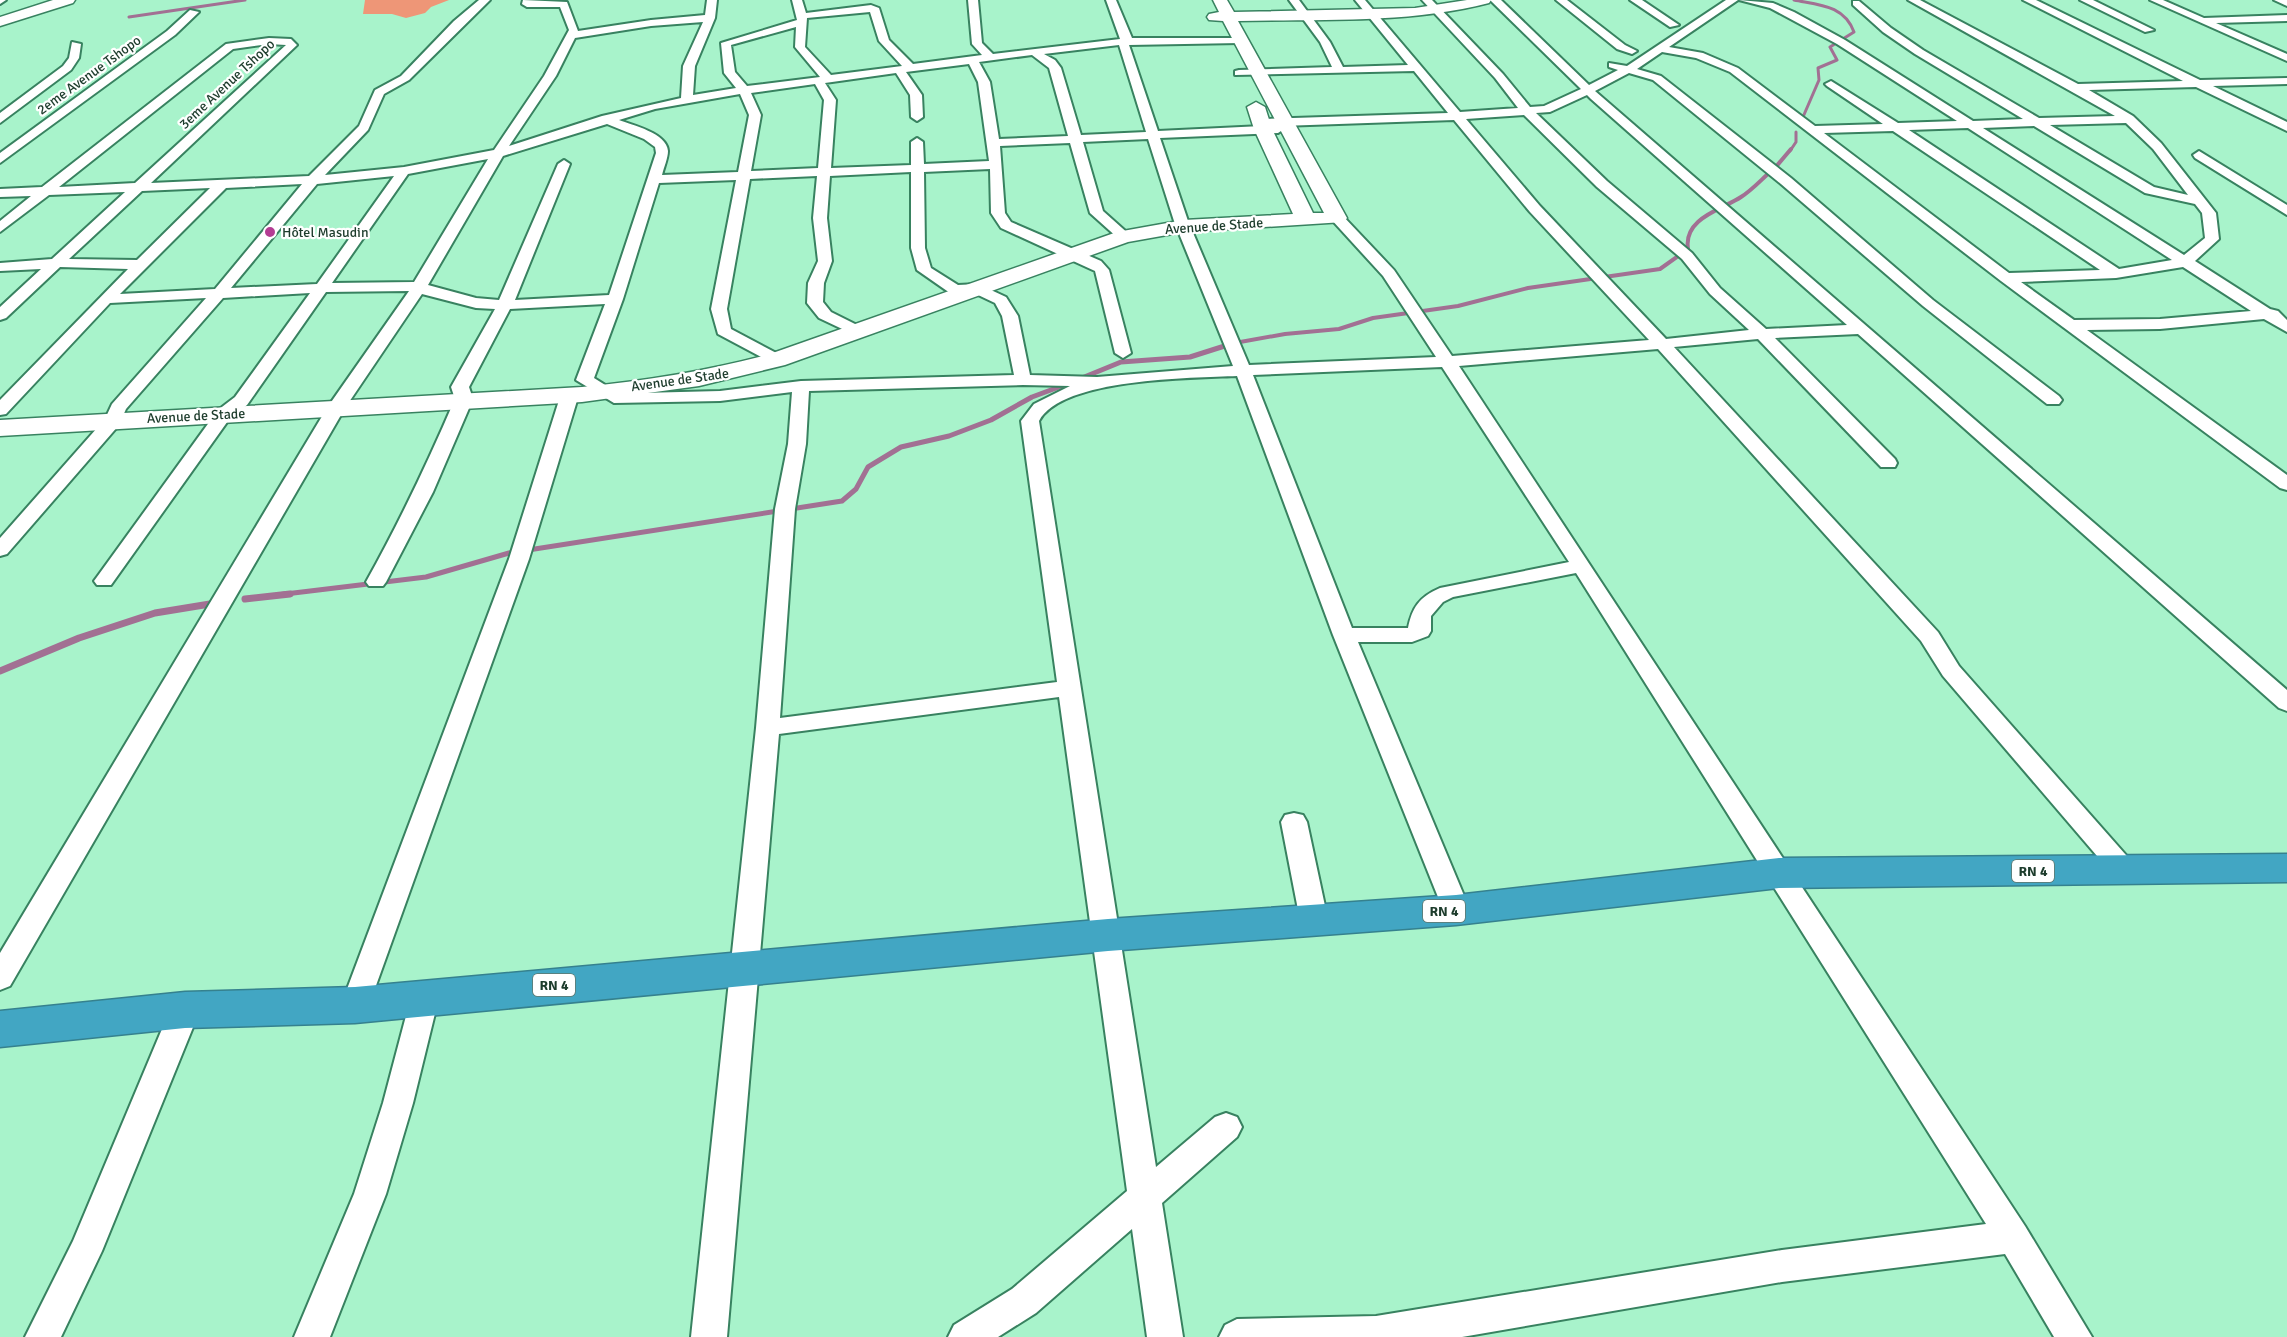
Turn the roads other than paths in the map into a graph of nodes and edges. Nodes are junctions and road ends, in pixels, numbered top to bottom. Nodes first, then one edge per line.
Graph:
1 (68, 0) edge
2 (485, 0) edge
3 (528, 0) edge
4 (712, 0) edge
5 (798, 0) edge
6 (973, 0) edge
7 (1111, 0) edge
8 (1206, 0) edge
9 (1220, 0) edge
10 (1294, 0) edge
11 (1360, 0) edge
12 (1484, 0) edge
13 (1495, 0) edge
14 (1561, 0) edge
15 (1635, 0) edge
16 (1713, 0) edge
17 (1733, 0) edge
18 (1744, 0) edge
19 (1913, 0) edge
20 (2028, 0) edge
21 (2085, 0) edge
22 (2155, 0) edge
23 (2279, 0) edge
24 (1856, 3) dead end
25 (1923, 3) edge
26 (2287, 3) edge
27 (1432, 5) edge
28 (194, 12) dead end
29 (1370, 13) junction
30 (1304, 15) junction
31 (1221, 16) junction
32 (710, 18) junction
33 (2287, 18) edge
34 (802, 19) junction
35 (2199, 20) junction
36 (0, 22) edge
37 (1674, 25) junction
38 (2149, 30) dead end
39 (569, 36) junction
40 (1231, 40) junction
41 (1123, 42) junction
42 (76, 44) dead end
43 (1662, 49) junction
44 (1632, 51) junction
45 (1034, 52) junction
46 (989, 56) junction
47 (970, 58) junction
48 (2287, 58) edge
49 (1613, 65) junction
50 (904, 68) junction
51 (1415, 68) junction
52 (1629, 69) junction
53 (1340, 71) junction
54 (1257, 72) junction
55 (1239, 73) junction
56 (823, 79) junction
57 (2287, 81) edge
58 (2198, 83) junction
59 (1830, 84) dead end
60 (1585, 87) junction
61 (2076, 87) junction
62 (744, 90) junction
63 (687, 100) junction
64 (1525, 108) junction
65 (1452, 112) junction
66 (917, 117) dead end
67 (0, 119) edge
68 (606, 119) junction
69 (2128, 119) junction
70 (1272, 121) junction
71 (2038, 122) junction
72 (1968, 125) junction
73 (1896, 127) junction
74 (2287, 127) edge
75 (1810, 130) junction
76 (1154, 137) junction
77 (1077, 140) junction
78 (917, 142) dead end
79 (992, 143) junction
80 (498, 153) junction
81 (2199, 155) dead end
82 (0, 159) edge
83 (564, 164) dead end
84 (996, 165) junction
85 (916, 168) junction
86 (405, 171) junction
87 (824, 172) junction
88 (744, 176) junction
89 (654, 179) junction
90 (313, 180) junction
91 (223, 183) junction
92 (139, 187) junction
93 (43, 191) junction
94 (0, 194) edge
95 (2198, 201) junction
96 (2287, 211) edge
97 (1303, 215) junction
98 (1339, 218) junction
99 (1183, 223) junction
100 (0, 228) edge
101 (1119, 232) junction
102 (1066, 253) junction
103 (2185, 262) junction
104 (59, 263) junction
105 (142, 265) junction
106 (0, 267) edge
107 (2116, 274) junction
108 (2006, 278) junction
109 (323, 286) junction
110 (419, 286) junction
111 (966, 290) junction
112 (220, 292) junction
113 (106, 298) junction
114 (615, 299) junction
115 (505, 305) junction
116 (2287, 314) edge
117 (0, 315) edge
118 (2267, 315) junction
119 (2070, 325) junction
120 (2287, 327) edge
121 (854, 329) junction
122 (1862, 329) junction
123 (1762, 334) junction
124 (1661, 343) junction
125 (1124, 353) dead end
126 (773, 359) junction
127 (1446, 362) junction
128 (1243, 370) junction
129 (1023, 380) junction
130 (1097, 382) junction
131 (801, 386) junction
132 (585, 388) junction
133 (462, 393) junction
134 (2053, 400) dead end
135 (340, 402) junction
136 (232, 407) junction
137 (0, 410) edge
138 (115, 414) junction
139 (0, 415) edge
140 (0, 428) edge
141 (1888, 463) dead end
142 (2287, 484) edge
143 (0, 550) edge
144 (1582, 566) junction
145 (104, 581) dead end
146 (376, 582) dead end
147 (1344, 635) junction
148 (1070, 688) junction
149 (2287, 703) edge
150 (768, 728) junction
151 (1294, 822) dead end
152 (2287, 868) edge
153 (2124, 870) junction
154 (1779, 873) junction
155 (1456, 910) junction
156 (1314, 920) junction
157 (1108, 935) junction
158 (745, 967) junction
159 (0, 978) edge
160 (425, 998) junction
161 (355, 1005) junction
162 (185, 1010) junction
163 (0, 1029) edge
164 (1226, 1127) dead end
165 (1143, 1199) junction
166 (2013, 1238) junction
167 (43, 1337) edge
168 (312, 1337) edge
169 (709, 1337) edge
170 (966, 1337) edge
171 (1165, 1337) edge
172 (1237, 1337) edge
173 (2074, 1337) edge

1 - 36 street
2 - 90 street
3 - 39 street
4 - 32 street
5 - 34 street
6 - 46 street
7 - 41 street
8 - 31 street
9 - 31 street
10 - 30 street
11 - 29 street
12 - 27 street
13 - 60 street
14 - 44 street
15 - 37 street
16 - 37 street
17 - 43 street
18 - 72 street
19 - 25 street
20 - 58 street
21 - 38 street
22 - 35 street
23 - 26 street
24 - 71 street
25 - 61 street
27 - 29 street
27 - 64 street
28 - 82 street, 2eme Avenue Tshopo
29 - 30 street
29 - 51 street
30 - 31 street
30 - 53 street
31 - 40 street
32 - 39 street
32 - 63 street
33 - 35 street
34 - 50 street
34 - 56 street
34 - 62 street
35 - 48 street
37 - 44 street
39 - 80 street
40 - 41 street
40 - 54 street
40 - 55 street
41 - 45 street
41 - 76 street
42 - 67 street
43 - 52 street
43 - 75 street
44 - 49 street
45 - 46 street
45 - 77 street
46 - 47 street
47 - 50 street
47 - 79 street
49 - 52 street
49 - 60 street
50 - 56 street
50 - 66 street
51 - 53 street
51 - 65 street
52 - 60 street
52 - 134 street
53 - 54 street
54 - 55 street
54 - 70 street
55 - 70 street
56 - 62 street
56 - 87 street
57 - 58 street
58 - 61 street
58 - 74 street
59 - 73 street
60 - 64 street
60 - 122 street
61 - 69 street
62 - 63 street
62 - 88 street
63 - 68 street
64 - 65 street
64 - 123 street
65 - 70 street
65 - 124 street
68 - 80 street
68 - 89 street
69 - 71 street
69 - 95 street
70 - 76 street
70 - 97 street
70 - 98 street
71 - 72 street
71 - 95 street
72 - 73 street
72 - 103 street
73 - 75 street
73 - 107 street
75 - 108 street
76 - 77 street
76 - 99 street
77 - 79 street
77 - 101 street
78 - 85 street
79 - 84 street
80 - 86 street
80 - 110 street
81 - 96 street
83 - 115 street
84 - 85 street
84 - 102 street
85 - 87 street
85 - 111 street
86 - 90 street
86 - 109 street
87 - 88 street
87 - 121 street
88 - 89 street
88 - 126 street
89 - 114 street
90 - 91 street
90 - 112 street
91 - 92 street
91 - 105 street
92 - 93 street
92 - 93 street, 3eme Avenue Tshopo
92 - 104 street, 3eme Avenue Tshopo
93 - 94 street
93 - 100 street, 3eme Avenue Tshopo
95 - 103 street
97 - 98 street, Avenue de Stade
97 - 99 street, Avenue de Stade
98 - 127 street
99 - 101 street, Avenue de Stade
99 - 128 street
101 - 102 street, Avenue de Stade
102 - 111 street, Avenue de Stade
102 - 125 street
103 - 107 street
103 - 118 street
104 - 105 street
104 - 106 street
104 - 117 street, 3eme Avenue Tshopo
105 - 113 street
107 - 108 street
108 - 119 street
109 - 110 street
109 - 112 street
109 - 136 street
110 - 115 street
110 - 135 street
111 - 121 street, Avenue de Stade
111 - 129 street
112 - 113 street
112 - 138 street
113 - 137 street
114 - 115 street
114 - 132 street
115 - 133 street
116 - 118 street
118 - 119 street
118 - 120 street
119 - 142 street
121 - 126 street, Avenue de Stade
122 - 123 street
122 - 149 street
123 - 124 street
123 - 141 street
124 - 127 street
124 - 153 street
126 - 132 street, Avenue de Stade
127 - 128 street
127 - 144 street
128 - 130 street
128 - 147 street
129 - 130 street
129 - 131 street
130 - 148 street
131 - 132 street
131 - 150 street
132 - 133 street, Avenue de Stade
132 - 161 street
133 - 135 street, Avenue de Stade
133 - 146 street
135 - 136 street, Avenue de Stade
135 - 159 street
136 - 138 street, Avenue de Stade
136 - 145 street
138 - 139 street
138 - 140 street
138 - 143 street
144 - 147 street
144 - 154 street
147 - 155 street
148 - 150 street
148 - 157 street
150 - 158 street
151 - 156 street
152 - 153 highway, RN 4
153 - 154 highway, RN 4
154 - 155 highway, RN 4
154 - 166 street
155 - 156 highway, RN 4
156 - 157 highway, RN 4
157 - 158 highway, RN 4
157 - 165 street
158 - 160 highway, RN 4
158 - 169 street
160 - 161 highway, RN 4
160 - 168 street
161 - 162 highway, RN 4
162 - 163 highway, RN 4
162 - 167 street
164 - 165 street
165 - 170 street
165 - 171 street
166 - 172 street
166 - 173 street

